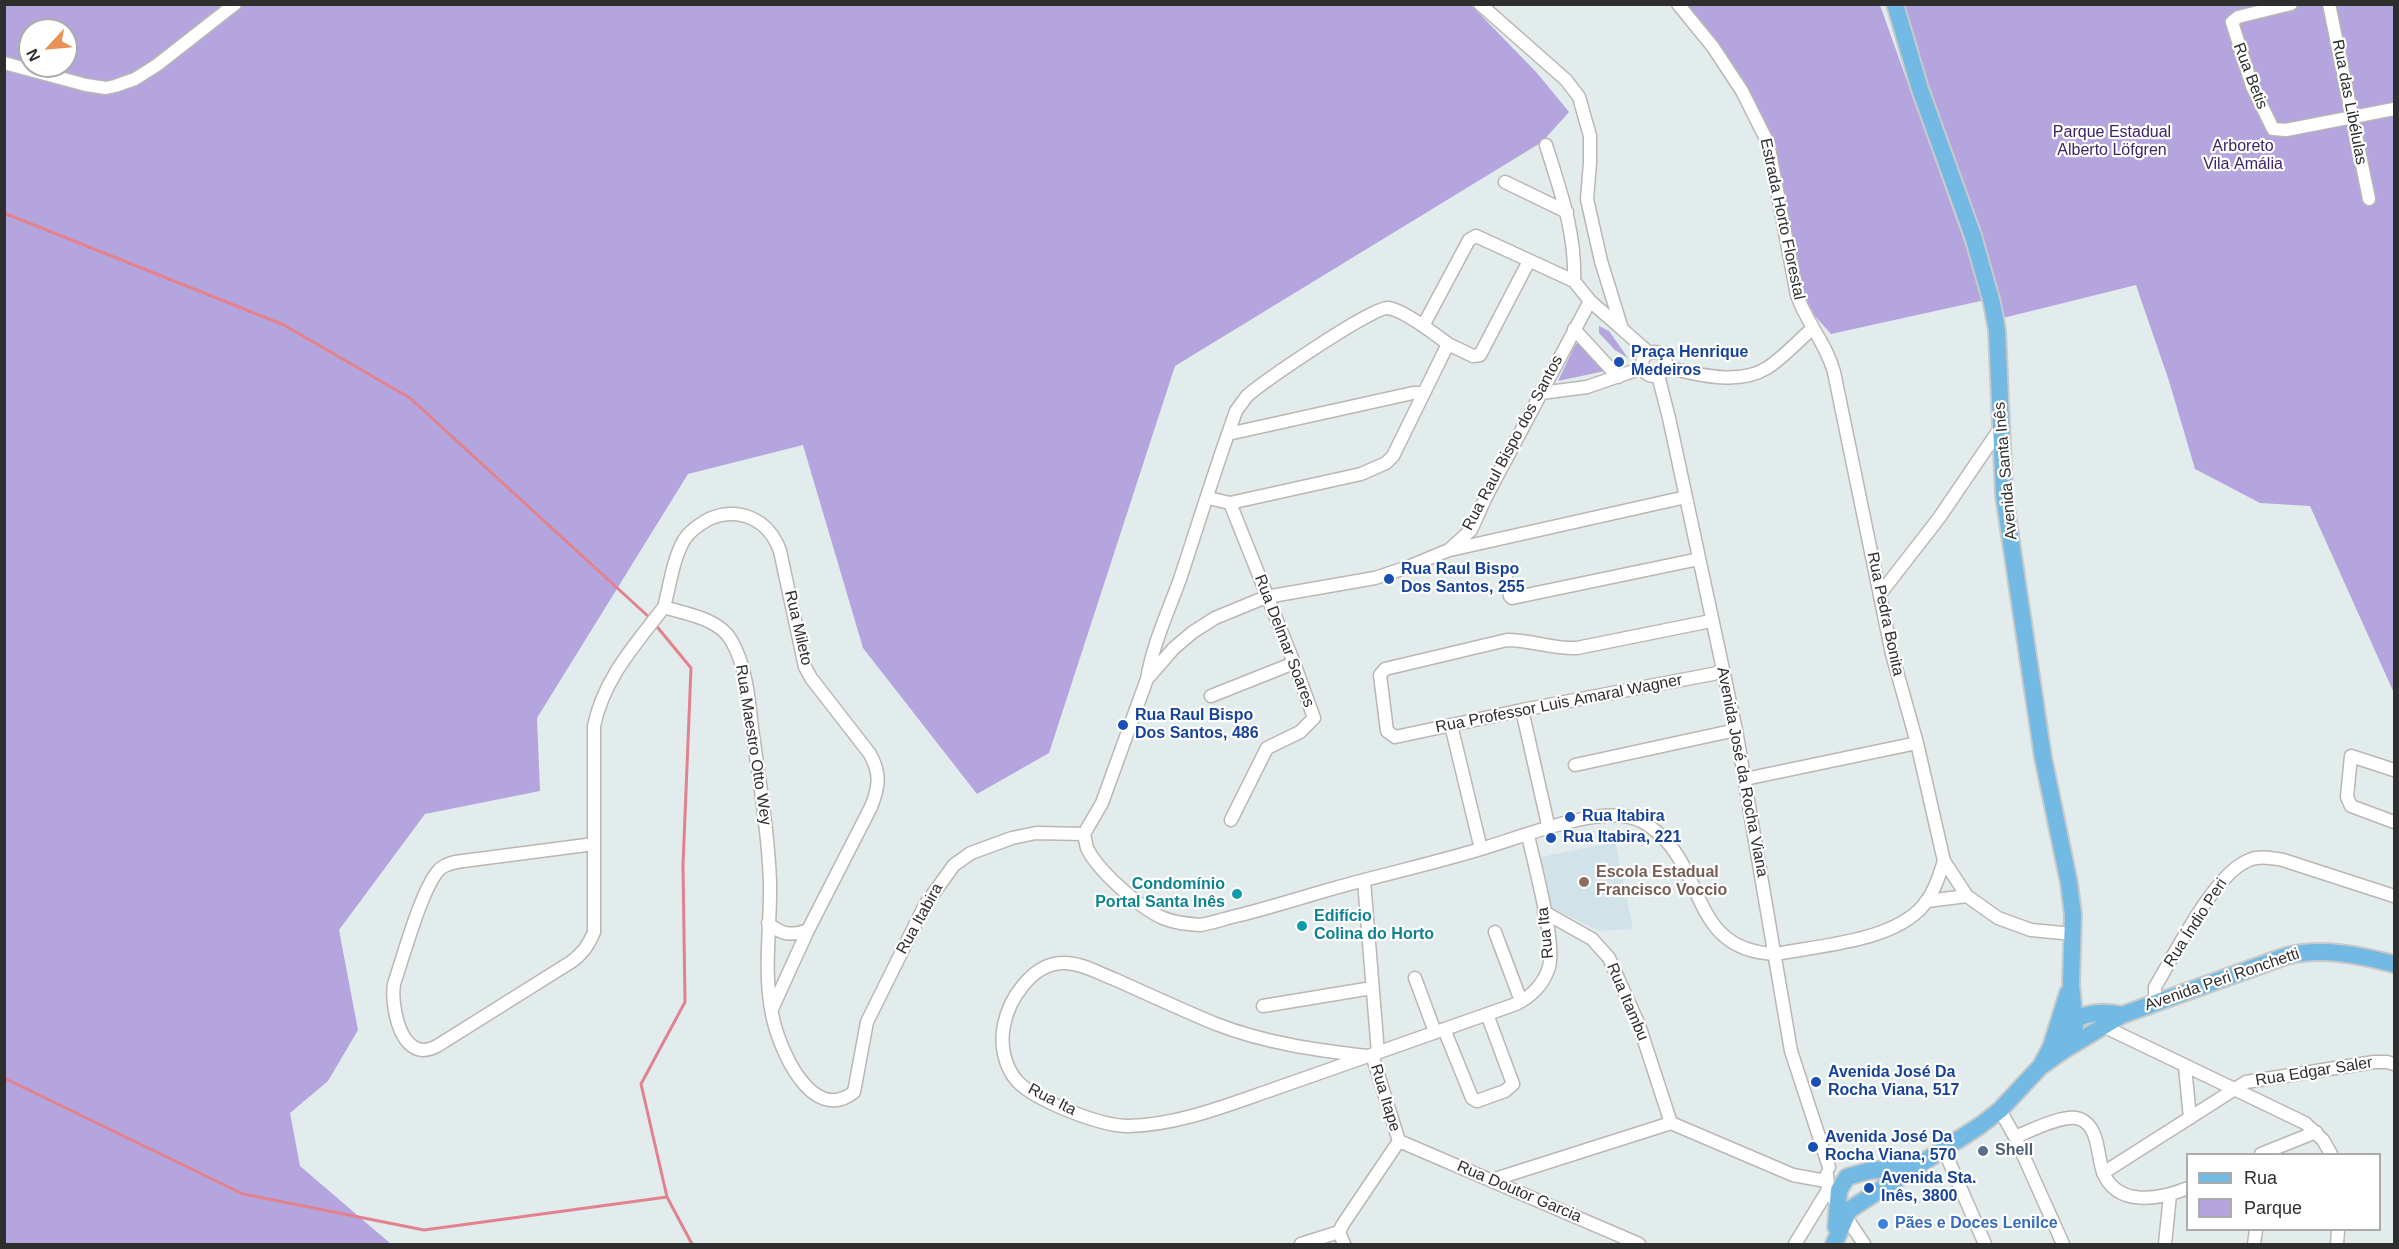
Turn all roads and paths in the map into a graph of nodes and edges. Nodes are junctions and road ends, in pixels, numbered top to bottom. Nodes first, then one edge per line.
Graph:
1 (235, 4) edge
2 (1480, 4) edge
3 (1678, 4) edge
4 (1895, 4) edge
5 (2291, 4) edge
6 (2330, 4) edge
7 (4, 63) edge
8 (2394, 109) edge
9 (2353, 118) junction
10 (1546, 146) dead end
11 (1505, 182) dead end
12 (2368, 199) dead end
13 (1567, 212) junction
14 (1528, 261) junction
15 (1574, 281) junction
16 (1590, 300) junction
17 (1423, 326) junction
18 (1813, 328) junction
19 (1622, 329) junction
20 (1574, 330) junction
21 (1448, 344) junction
22 (1648, 352) junction
23 (1642, 368) junction
24 (1662, 371) junction
25 (1618, 377) junction
26 (1423, 393) junction
27 (1540, 393) junction
28 (2001, 428) junction
29 (1228, 434) junction
30 (1686, 497) junction
31 (1208, 498) junction
32 (1230, 503) junction
33 (1449, 550) junction
34 (1699, 559) junction
35 (1505, 571) dead end
36 (1880, 594) junction
37 (1266, 597) junction
38 (664, 607) junction
39 (1711, 621) junction
40 (1294, 663) junction
41 (1722, 671) junction
42 (1147, 679) junction
43 (1211, 696) dead end
44 (1522, 710) junction
45 (1451, 725) junction
46 (1736, 730) junction
47 (1917, 743) junction
48 (1575, 765) dead end
49 (2394, 770) edge
50 (1745, 779) junction
51 (1231, 820) dead end
52 (2394, 822) edge
53 (1549, 829) junction
54 (1084, 834) junction
55 (1528, 835) junction
56 (594, 844) junction
57 (1481, 849) junction
58 (1944, 861) junction
59 (1364, 881) junction
60 (1967, 896) junction
61 (2394, 896) edge
62 (1927, 901) junction
63 (1545, 912) junction
64 (768, 923) junction
65 (808, 930) junction
66 (1496, 932) dead end
67 (2074, 934) junction
68 (1776, 954) junction
69 (2394, 964) edge
70 (1415, 978) dead end
71 (1372, 988) junction
72 (1521, 1001) junction
73 (2156, 1003) junction
74 (1263, 1006) dead end
75 (771, 1012) junction
76 (1487, 1014) junction
77 (2122, 1016) junction
78 (2070, 1020) junction
79 (2105, 1028) junction
80 (1439, 1031) junction
81 (2056, 1050) junction
82 (1372, 1055) junction
83 (2394, 1064) edge
84 (2185, 1067) junction
85 (2234, 1088) junction
86 (821, 1098) joint
87 (2000, 1110) junction
88 (2190, 1118) junction
89 (1671, 1123) junction
90 (2316, 1132) junction
91 (2015, 1137) junction
92 (1399, 1141) junction
93 (1944, 1150) junction
94 (2266, 1153) edge
95 (2330, 1153) edge
96 (1915, 1166) junction
97 (1829, 1167) junction
98 (2103, 1173) junction
99 (1850, 1176) junction
100 (1492, 1180) junction
101 (1827, 1185) junction
102 (2186, 1188) edge
103 (2170, 1195) junction
104 (1866, 1199) junction
105 (1841, 1210) junction
106 (1339, 1232) junction
107 (1835, 1239) edge
108 (1301, 1245) edge
109 (1344, 1245) edge
110 (1639, 1245) edge
111 (1795, 1245) edge
112 (1864, 1245) edge
113 (1985, 1245) edge
114 (2062, 1245) edge
115 (2165, 1245) edge

1 - 7 street
2 - 19 street
3 - 18 street, Estrada Horto Florestal
4 - 28 main road, Avenida Santa Inês
5 - 9 street, Rua Betis
6 - 9 street, Rua das Libélulas
8 - 9 street
9 - 12 street, Rua das Libélulas
10 - 13 street
11 - 13 street
13 - 15 street
14 - 15 street
14 - 17 street
14 - 21 street
15 - 16 street
16 - 19 street
16 - 20 street, Rua Raul Bispo dos Santos
17 - 21 street
17 - 29 street
18 - 24 street
18 - 36 street, Rua Pedra Bonita
19 - 22 street
20 - 25 street
20 - 27 street, Rua Raul Bispo dos Santos
21 - 26 street
22 - 23 street
22 - 24 street
23 - 24 street
23 - 25 street
24 - 30 street, Avenida José da Rocha Viana
25 - 27 street
26 - 29 street
26 - 32 street
27 - 33 street, Rua Raul Bispo dos Santos
28 - 36 street
28 - 67 main road, Avenida Santa Inês
29 - 31 street
30 - 33 street
30 - 34 street, Avenida José da Rocha Viana
31 - 32 street
31 - 42 street
32 - 37 street, Rua Delmar Soares
33 - 37 street, Rua Raul Bispo dos Santos
34 - 35 street
34 - 39 street, Avenida José da Rocha Viana
36 - 47 street, Rua Pedra Bonita
37 - 40 street, Rua Delmar Soares
37 - 42 street, Rua Raul Bispo dos Santos
38 - 56 street
38 - 64 street, Rua Maestro Otto Wey
38 - 65 street, Rua Mileto
39 - 41 street, Avenida José da Rocha Viana
39 - 45 street, Rua Professor Luis Amaral Wagner
40 - 43 street
40 - 51 street, Rua Delmar Soares
41 - 44 street, Rua Professor Luis Amaral Wagner
41 - 46 street, Avenida José da Rocha Viana
42 - 54 street, Rua Raul Bispo dos Santos
44 - 45 street, Rua Professor Luis Amaral Wagner
44 - 53 street
45 - 57 street
46 - 48 street
46 - 50 street, Avenida José da Rocha Viana
47 - 50 street
47 - 58 street, Rua Pedra Bonita
49 - 52 street
50 - 68 street, Avenida José da Rocha Viana
53 - 55 street
53 - 68 street
54 - 59 street
54 - 86 street, Rua Itabira
55 - 57 street
55 - 63 street, Rua Ita
56 - 56 street
57 - 59 street
58 - 60 street, Rua Pedra Bonita
58 - 62 street
59 - 71 street, Rua Itape
60 - 62 street
60 - 67 street
61 - 73 street, Rua Índio Peri
62 - 68 street
63 - 72 street, Rua Ita
63 - 89 street, Rua Itambu
64 - 65 street
64 - 75 street, Rua Maestro Otto Wey
65 - 75 street, Rua Mileto
66 - 72 street
67 - 78 main road, Avenida Santa Inês
68 - 97 street, Avenida José da Rocha Viana
69 - 73 main road, Avenida Peri Ronchetti
70 - 80 street
71 - 74 street
71 - 82 street, Rua Itape
72 - 76 street, Rua Ita
73 - 77 main road, Avenida Peri Ronchetti
75 - 86 street, Rua Maestro Otto Wey
76 - 80 street, Rua Ita
76 - 80 street
77 - 78 main road
77 - 79 main road
78 - 79 main road
78 - 81 main road
79 - 81 main road
79 - 84 street
80 - 82 street, Rua Ita
81 - 87 main road
82 - 82 street, Rua Ita
82 - 92 street, Rua Itape
83 - 85 street, Rua Edgar Saler
84 - 85 street
84 - 88 street
85 - 88 street, Rua Edgar Saler
85 - 90 street
87 - 91 street
87 - 93 main road
88 - 98 street, Rua Edgar Saler
89 - 100 street
89 - 101 street
90 - 94 street
90 - 95 street
91 - 98 street
91 - 114 street
92 - 100 street, Rua Doutor Garcia
92 - 106 street
93 - 96 main road
93 - 113 street
96 - 99 main road
96 - 104 main road
97 - 99 street
97 - 101 street
98 - 103 street
99 - 104 main road
99 - 105 main road
100 - 110 street, Rua Doutor Garcia
101 - 105 street
101 - 111 street
102 - 103 street
103 - 115 street
104 - 105 main road
105 - 107 main road
105 - 112 street
106 - 108 street
106 - 109 street

